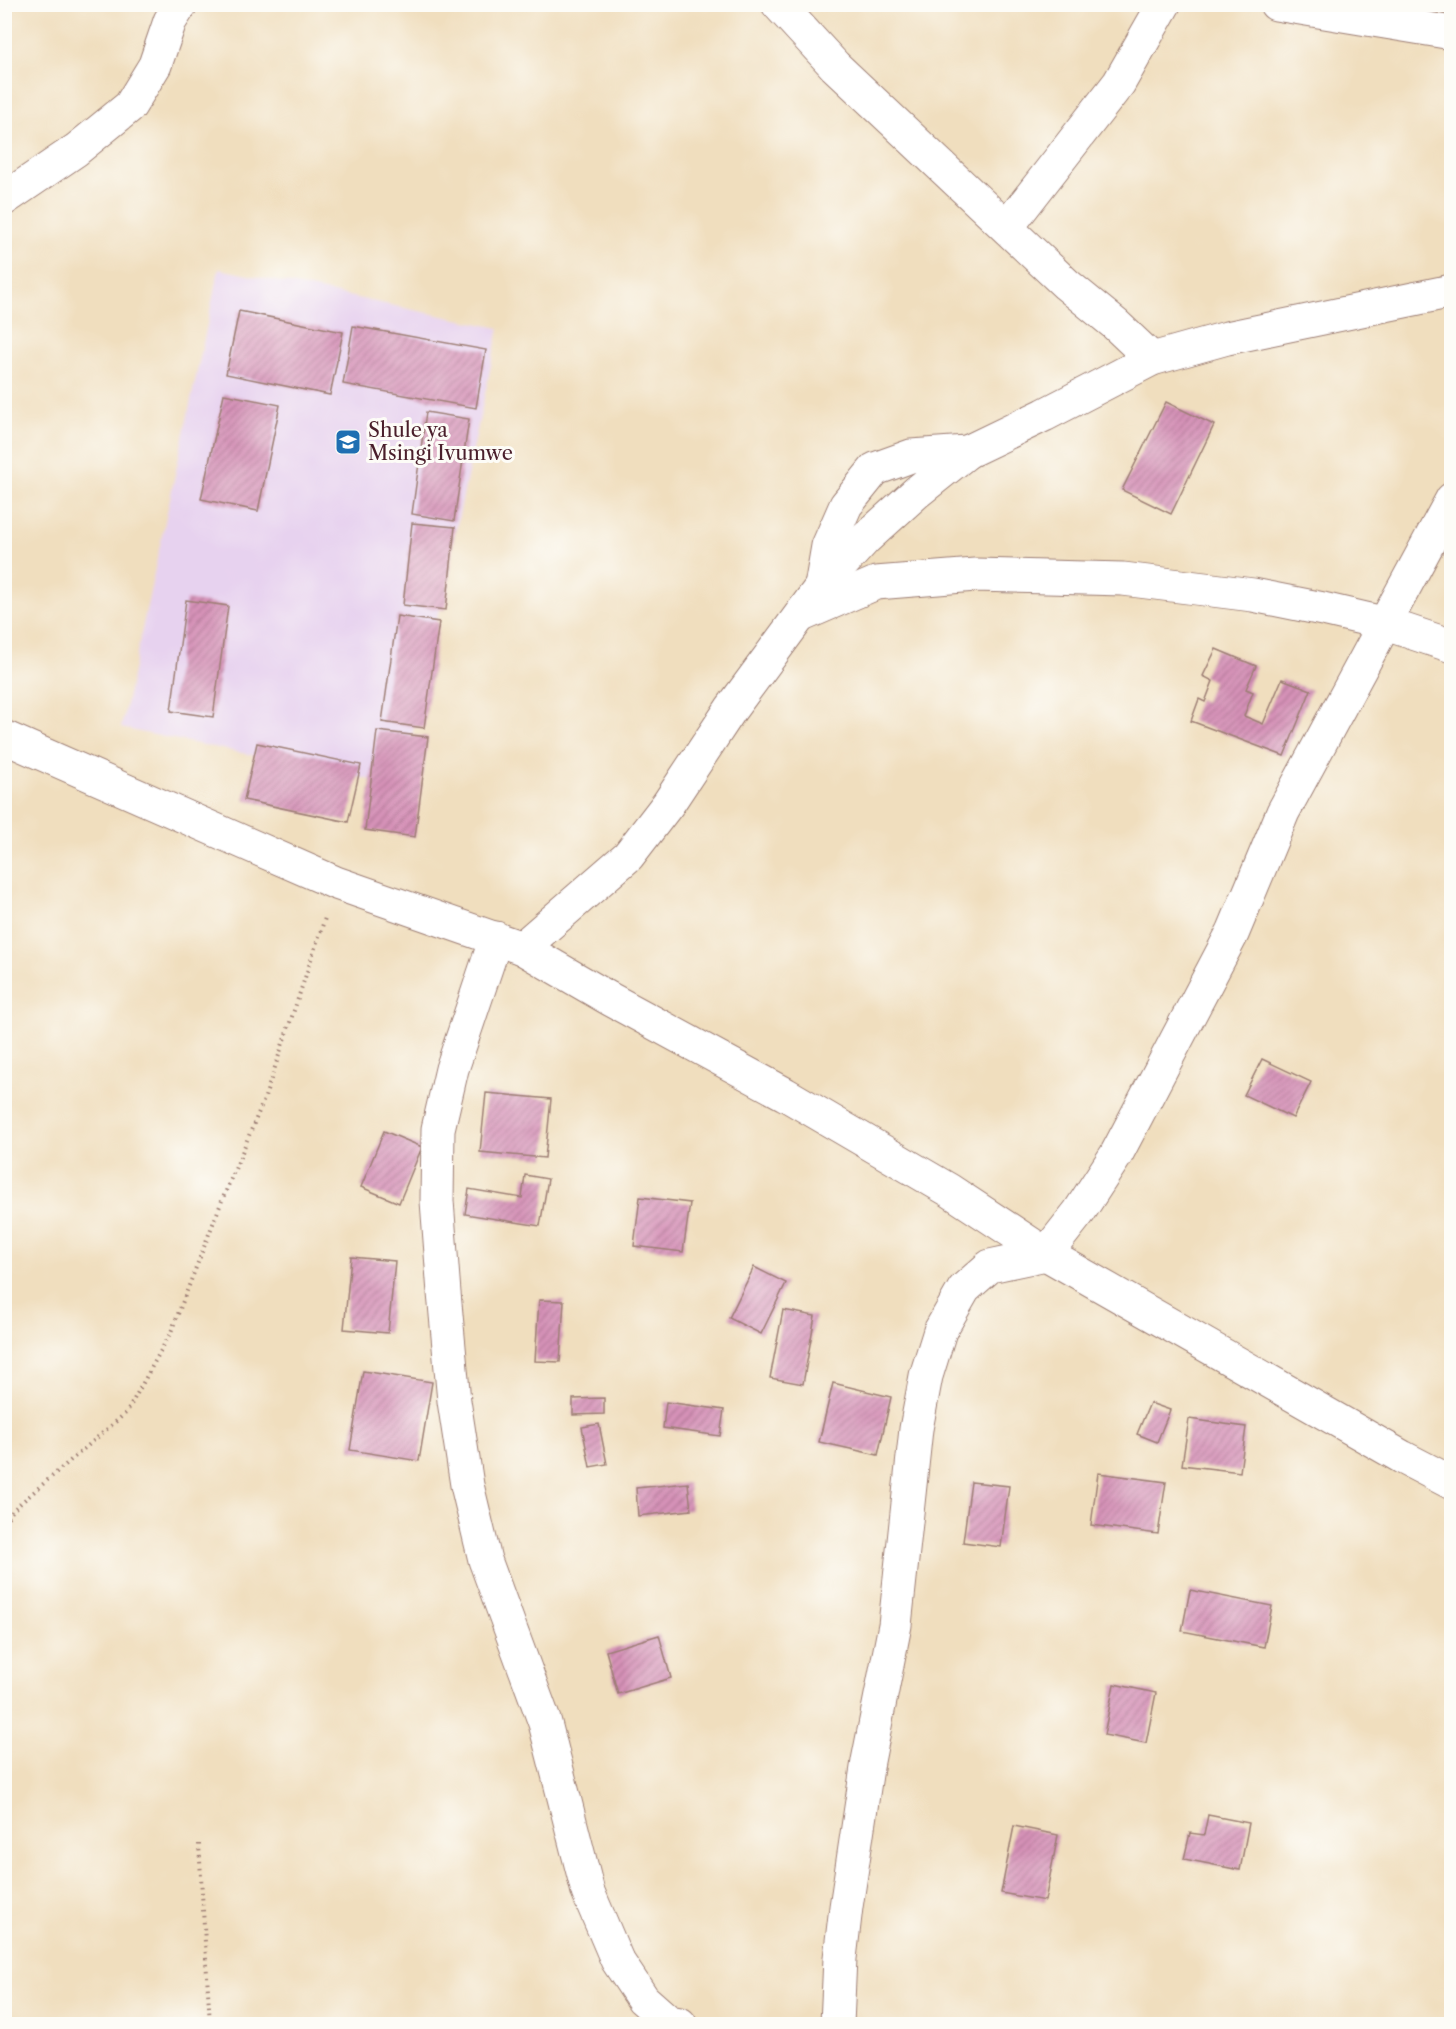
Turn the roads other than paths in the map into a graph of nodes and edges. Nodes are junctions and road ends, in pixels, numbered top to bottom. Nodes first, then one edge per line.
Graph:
1 (181, 4) edge
2 (778, 4) edge
3 (1164, 4) edge
4 (1276, 4) edge
5 (1452, 33) edge
6 (4, 200) edge
7 (1007, 227) junction
8 (1452, 291) edge
9 (1152, 358) junction
10 (967, 452) junction
11 (1452, 499) edge
12 (821, 587) junction
13 (800, 616) junction
14 (1383, 623) junction
15 (1452, 646) edge
16 (4, 737) edge
17 (509, 943) junction
18 (1046, 1254) junction
19 (1452, 1483) edge
20 (680, 2025) edge
21 (837, 2025) edge

1 - 6 street
2 - 7 street
3 - 7 street
4 - 5 street
7 - 9 street
8 - 9 street
9 - 10 street
10 - 12 street
10 - 12 street
11 - 14 street
12 - 13 street
13 - 14 street
13 - 17 street
14 - 15 street
14 - 18 street
16 - 17 street
17 - 18 street
17 - 20 street
18 - 19 street
18 - 21 street

